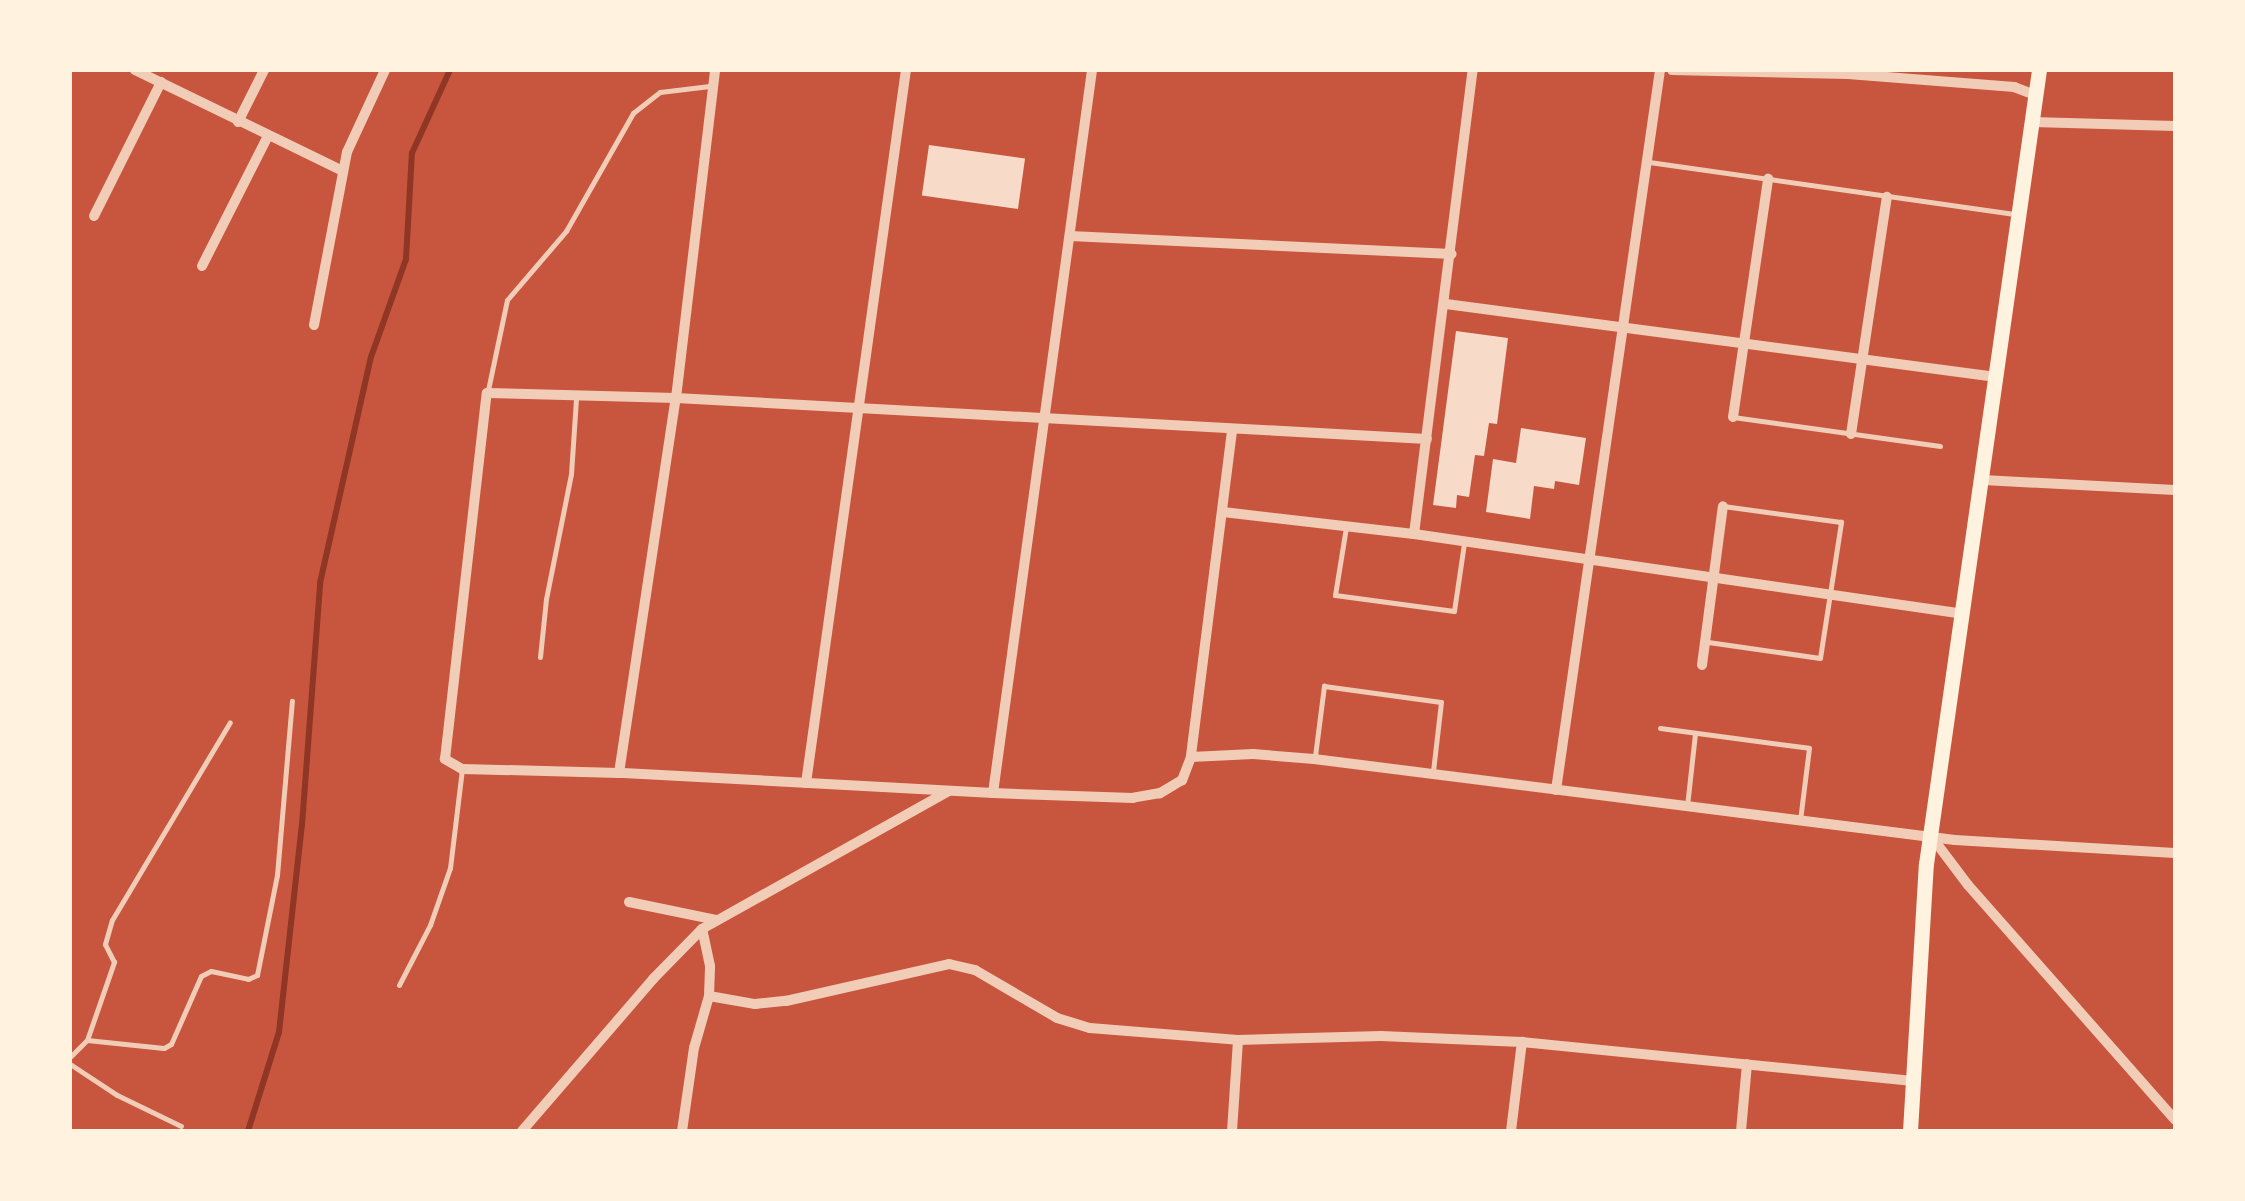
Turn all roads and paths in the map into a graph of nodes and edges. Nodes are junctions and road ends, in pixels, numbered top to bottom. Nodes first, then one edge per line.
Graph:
1 (135, 70) edge
2 (264, 70) edge
3 (386, 70) edge
4 (715, 70) edge
5 (906, 70) edge
6 (1092, 70) edge
7 (1473, 70) edge
8 (1660, 70) edge
9 (1672, 70) edge
10 (2039, 70) edge
11 (1848, 72) edge
12 (161, 82) junction
13 (713, 86) junction
14 (2035, 94) junction
15 (238, 122) junction
16 (2032, 122) junction
17 (2175, 126) edge
18 (268, 136) junction
19 (1648, 162) junction
20 (343, 171) junction
21 (1768, 179) junction
22 (1886, 197) junction
23 (2017, 215) junction
24 (94, 216) dead end
25 (1070, 236) junction
26 (1452, 254) junction
27 (202, 266) dead end
28 (1446, 304) junction
29 (314, 325) dead end
30 (1625, 327) junction
31 (1744, 344) junction
32 (1862, 359) junction
33 (1996, 378) junction
34 (487, 393) junction
35 (576, 395) junction
36 (676, 398) junction
37 (856, 410) junction
38 (1733, 417) joint
39 (1044, 420) junction
40 (1232, 431) junction
41 (1850, 434) junction
42 (1427, 439) junction
43 (1940, 446) dead end
44 (1983, 480) junction
45 (2175, 490) edge
46 (1723, 506) joint
47 (1223, 512) junction
48 (1346, 526) junction
49 (1414, 534) junction
50 (1464, 543) junction
51 (1590, 562) junction
52 (1714, 578) junction
53 (1831, 595) junction
54 (1964, 614) junction
55 (1705, 642) junction
56 (540, 657) dead end
57 (1702, 665) dead end
58 (292, 701) dead end
59 (230, 722) dead end
60 (1660, 728) dead end
61 (1695, 732) junction
62 (1191, 757) junction
63 (1314, 759) junction
64 (462, 769) junction
65 (620, 773) junction
66 (1432, 774) junction
67 (806, 783) junction
68 (950, 790) junction
69 (1556, 790) junction
70 (994, 793) junction
71 (1686, 809) junction
72 (1800, 822) junction
73 (1931, 836) junction
74 (2175, 854) edge
75 (629, 902) dead end
76 (718, 920) junction
77 (702, 929) junction
78 (398, 986) dead end
79 (709, 996) junction
80 (87, 1040) junction
81 (1238, 1040) junction
82 (1522, 1042) junction
83 (70, 1060) edge
84 (1747, 1064) junction
85 (1913, 1081) junction
86 (2175, 1120) edge
87 (181, 1126) dead end
88 (522, 1131) edge
89 (682, 1131) edge
90 (1232, 1131) edge
91 (1511, 1131) edge
92 (1741, 1131) edge
93 (1910, 1131) edge

1 - 12 street
2 - 15 street
3 - 20 street
4 - 13 street
5 - 37 street
6 - 25 street
7 - 26 street
8 - 19 street
9 - 11 street
10 - 14 main road
11 - 14 street
12 - 15 street
12 - 24 street
13 - 34 lane
13 - 36 street
14 - 16 main road
15 - 18 street
16 - 17 street
16 - 23 main road
18 - 20 street
18 - 27 street
19 - 21 lane
19 - 30 street
20 - 29 street
21 - 22 lane
21 - 31 street
22 - 23 lane
22 - 32 street
23 - 33 main road
25 - 26 street
25 - 39 street
26 - 28 street
28 - 30 street
28 - 42 street
30 - 31 street
30 - 51 street
31 - 32 street
31 - 38 street
32 - 33 street
32 - 41 street
33 - 44 main road
34 - 35 street
34 - 64 street
35 - 36 street
35 - 56 lane
36 - 37 street
36 - 65 street
37 - 39 street
37 - 67 street
38 - 41 lane
39 - 40 street
39 - 70 street
40 - 42 street
40 - 47 street
41 - 43 lane
42 - 49 street
44 - 45 street
44 - 54 main road
46 - 52 street
46 - 53 lane
47 - 48 street
47 - 62 street
48 - 49 street
48 - 50 lane
49 - 50 street
50 - 51 street
51 - 52 street
51 - 69 street
52 - 53 street
52 - 55 street
53 - 54 street
53 - 55 lane
54 - 73 main road
55 - 57 street
58 - 80 lane
59 - 80 lane
60 - 61 lane
61 - 71 lane
61 - 72 lane
62 - 63 street
62 - 70 street
63 - 66 street
63 - 66 lane
64 - 65 street
64 - 78 lane
65 - 67 street
66 - 69 street
67 - 68 street
68 - 70 street
68 - 76 street
69 - 71 street
71 - 72 street
72 - 73 street
73 - 74 street
73 - 85 main road
73 - 86 street
75 - 76 street
76 - 77 street
77 - 79 street
77 - 88 street
79 - 81 street
79 - 89 street
80 - 83 lane
81 - 82 street
81 - 90 street
82 - 84 street
82 - 91 street
83 - 87 lane
84 - 85 street
84 - 92 street
85 - 93 main road

